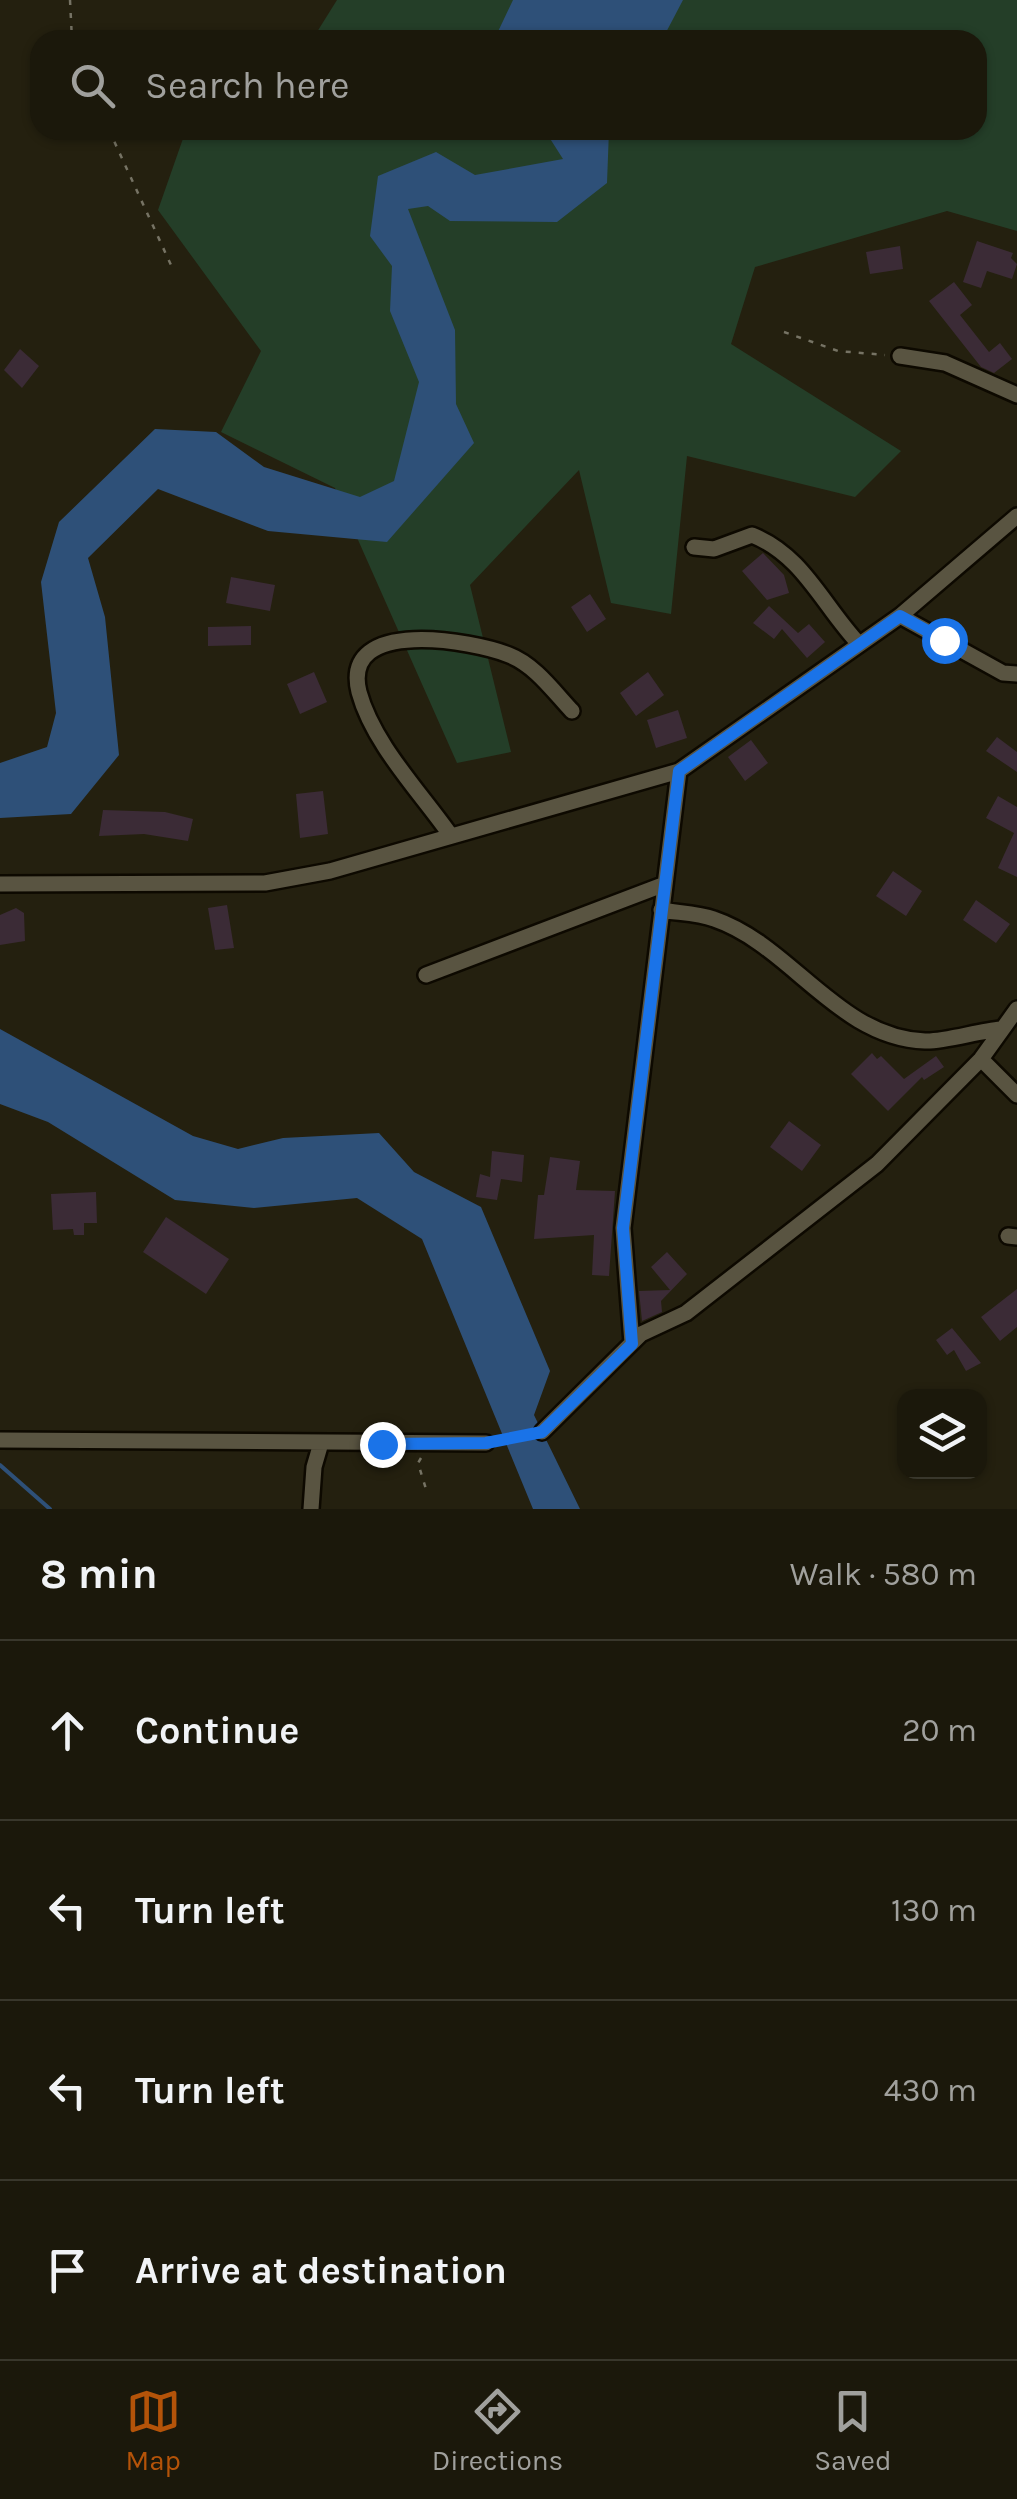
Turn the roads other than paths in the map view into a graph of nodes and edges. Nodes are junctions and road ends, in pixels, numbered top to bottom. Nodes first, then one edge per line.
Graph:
1 (900, 356) road end
2 (1017, 395) edge
3 (1017, 516) edge
4 (694, 547) dead end
5 (900, 616) junction
6 (859, 644) junction
7 (1017, 674) edge
8 (572, 711) dead end
9 (679, 771) junction
10 (451, 836) junction
11 (0, 884) edge
12 (664, 884) junction
13 (661, 910) junction
14 (426, 975) dead end
15 (1017, 1009) edge
16 (1001, 1029) junction
17 (981, 1059) junction
18 (1017, 1095) edge
19 (632, 1344) junction
20 (542, 1432) road end
21 (0, 1440) edge
22 (321, 1443) junction
23 (486, 1443) road end
24 (311, 1509) edge

1 - 2 street
3 - 5 street
4 - 6 street
5 - 6 street
5 - 7 street
6 - 9 street
8 - 10 street
9 - 10 street
9 - 12 street
10 - 11 street
12 - 13 street
12 - 14 street
13 - 16 street
13 - 19 street
15 - 16 street
16 - 17 street
17 - 18 street
17 - 19 street
19 - 20 street
21 - 22 street
22 - 23 street
22 - 24 street

